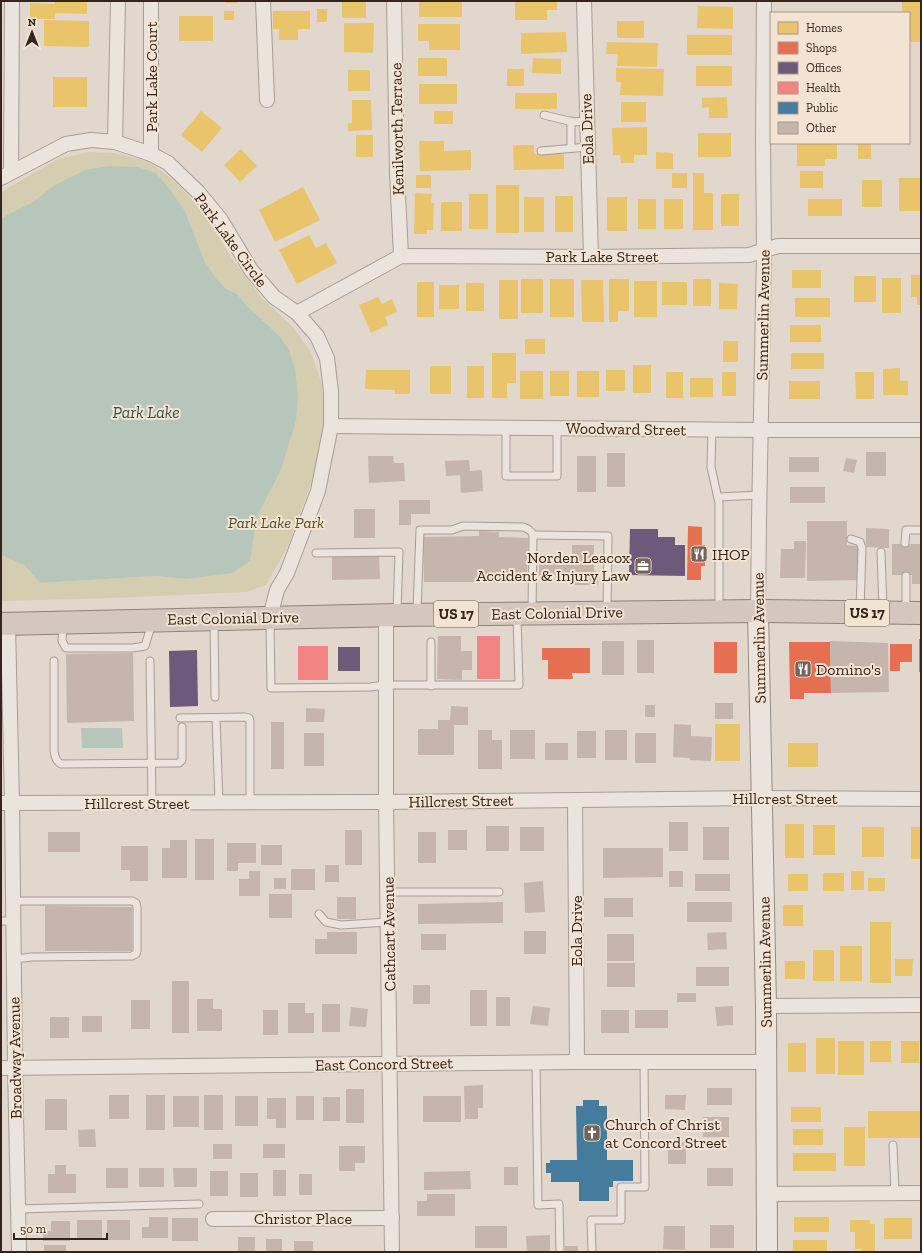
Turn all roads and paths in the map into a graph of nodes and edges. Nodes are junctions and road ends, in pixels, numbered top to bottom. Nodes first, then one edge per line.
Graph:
1 (12, 1) edge
2 (118, 1) edge
3 (151, 1) edge
4 (263, 1) edge
5 (394, 1) edge
6 (584, 1) edge
7 (764, 1) edge
8 (267, 100) dead end
9 (544, 115) dead end
10 (587, 120) junction
11 (571, 121) junction
12 (115, 142) junction
13 (588, 147) junction
14 (571, 148) junction
15 (541, 151) dead end
16 (151, 154) junction
17 (6, 175) edge
18 (921, 246) edge
19 (764, 250) junction
20 (402, 256) junction
21 (591, 257) junction
22 (297, 313) junction
23 (331, 426) junction
24 (506, 428) junction
25 (557, 428) junction
26 (712, 430) junction
27 (761, 430) junction
28 (921, 430) edge
29 (760, 495) junction
30 (718, 497) junction
31 (921, 530) edge
32 (533, 535) junction
33 (851, 539) dead end
34 (905, 544) dead end
35 (316, 552) dead end
36 (882, 552) dead end
37 (906, 578) dead end
38 (758, 611) junction
39 (719, 612) junction
40 (860, 612) junction
41 (607, 613) junction
42 (883, 613) junction
43 (914, 613) edge
44 (524, 614) junction
45 (400, 615) junction
46 (270, 617) junction
47 (214, 618) junction
48 (4, 624) edge
49 (431, 642) dead end
50 (54, 661) dead end
51 (150, 661) dead end
52 (386, 685) junction
53 (431, 686) junction
54 (5, 696) edge
55 (215, 697) dead end
56 (180, 718) dead end
57 (216, 718) junction
58 (182, 727) dead end
59 (6, 736) edge
60 (152, 764) junction
61 (762, 798) junction
62 (921, 799) edge
63 (575, 800) junction
64 (219, 802) junction
65 (250, 802) junction
66 (386, 802) junction
67 (7, 803) edge
68 (152, 803) junction
69 (388, 892) junction
70 (499, 892) dead end
71 (13, 901) junction
72 (319, 914) dead end
73 (7, 921) edge
74 (388, 922) junction
75 (14, 959) junction
76 (921, 1005) edge
77 (766, 1006) junction
78 (536, 1062) junction
79 (577, 1062) junction
80 (644, 1062) junction
81 (766, 1062) junction
82 (390, 1064) junction
83 (8, 1068) edge
84 (893, 1145) dead end
85 (895, 1193) junction
86 (921, 1193) edge
87 (767, 1194) junction
88 (198, 1204) dead end
89 (18, 1209) junction
90 (392, 1218) junction
91 (213, 1219) dead end
92 (19, 1252) edge
93 (392, 1252) edge
94 (560, 1252) edge
95 (592, 1252) edge
96 (768, 1252) edge

1 - 17 street
2 - 12 street
3 - 16 street, Park Lake Court
4 - 8 street
5 - 20 street, Kenilworth Terrace
6 - 10 street, Eola Drive
7 - 19 street, Summerlin Avenue
9 - 11 lane
10 - 11 lane
10 - 13 street, Eola Drive
11 - 14 lane
12 - 16 street, Park Lake Circle
12 - 17 street, Park Lake Circle
13 - 14 lane
13 - 21 street, Eola Drive
14 - 15 lane
16 - 22 street, Park Lake Circle
18 - 19 street, Park Lake Street
19 - 21 street, Park Lake Street
19 - 27 street, Summerlin Avenue
20 - 21 street, Park Lake Street
20 - 22 street, Park Lake Street
22 - 23 street, Park Lake Circle
23 - 24 street, Woodward Street
23 - 46 street, Park Lake Circle
24 - 25 street, Woodward Street
24 - 25 lane
25 - 26 street, Woodward Street
26 - 27 street, Woodward Street
26 - 30 lane
27 - 28 street, Woodward Street
27 - 29 street, Summerlin Avenue
29 - 30 lane
29 - 38 street, Summerlin Avenue
30 - 39 lane
31 - 34 lane
32 - 41 lane
32 - 44 lane
32 - 45 lane
33 - 40 lane
35 - 45 lane
36 - 42 lane
37 - 43 lane
38 - 39 highway, East Colonial Drive / US 17
38 - 40 highway, East Colonial Drive / US 17
38 - 61 street, Summerlin Avenue
39 - 41 highway, East Colonial Drive / US 17
40 - 42 highway, East Colonial Drive / US 17
41 - 44 highway, East Colonial Drive / US 17
42 - 43 highway, East Colonial Drive / US 17
44 - 45 highway, East Colonial Drive / US 17
44 - 53 lane
45 - 46 highway, East Colonial Drive / US 17
45 - 52 street, Cathcart Avenue
46 - 47 highway, East Colonial Drive / US 17
46 - 52 lane
47 - 48 highway, East Colonial Drive / US 17
47 - 55 lane
48 - 54 street, Broadway Avenue
49 - 53 lane
50 - 60 lane
51 - 60 lane
52 - 53 lane
52 - 66 street, Cathcart Avenue
54 - 59 street, Broadway Avenue
56 - 57 lane
57 - 64 lane
57 - 65 lane
58 - 60 lane
59 - 67 street, Broadway Avenue
60 - 68 lane
61 - 62 street, Hillcrest Street
61 - 63 street, Hillcrest Street
61 - 77 street, Summerlin Avenue
63 - 66 street, Hillcrest Street
63 - 79 street, Eola Drive
64 - 65 street, Hillcrest Street
64 - 68 street, Hillcrest Street
65 - 66 street, Hillcrest Street
66 - 69 street, Cathcart Avenue
67 - 68 street, Hillcrest Street
67 - 71 street, Broadway Avenue
69 - 70 lane
69 - 74 street, Cathcart Avenue
71 - 73 street, Broadway Avenue
71 - 75 lane
72 - 74 lane
73 - 75 street, Broadway Avenue
74 - 82 street, Cathcart Avenue
75 - 83 street, Broadway Avenue
76 - 77 street
77 - 81 street, Summerlin Avenue
78 - 79 street, East Concord Street
78 - 82 street, East Concord Street
78 - 94 lane
79 - 80 street, East Concord Street
80 - 81 street, East Concord Street
80 - 95 lane
81 - 87 street, Summerlin Avenue
82 - 83 street, East Concord Street
82 - 90 street, Cathcart Avenue
83 - 89 street, Broadway Avenue
84 - 85 lane
85 - 86 street
85 - 87 street
87 - 96 street, Summerlin Avenue
88 - 89 lane
89 - 92 street, Broadway Avenue
90 - 91 street, Christor Place
90 - 93 street, Cathcart Avenue

